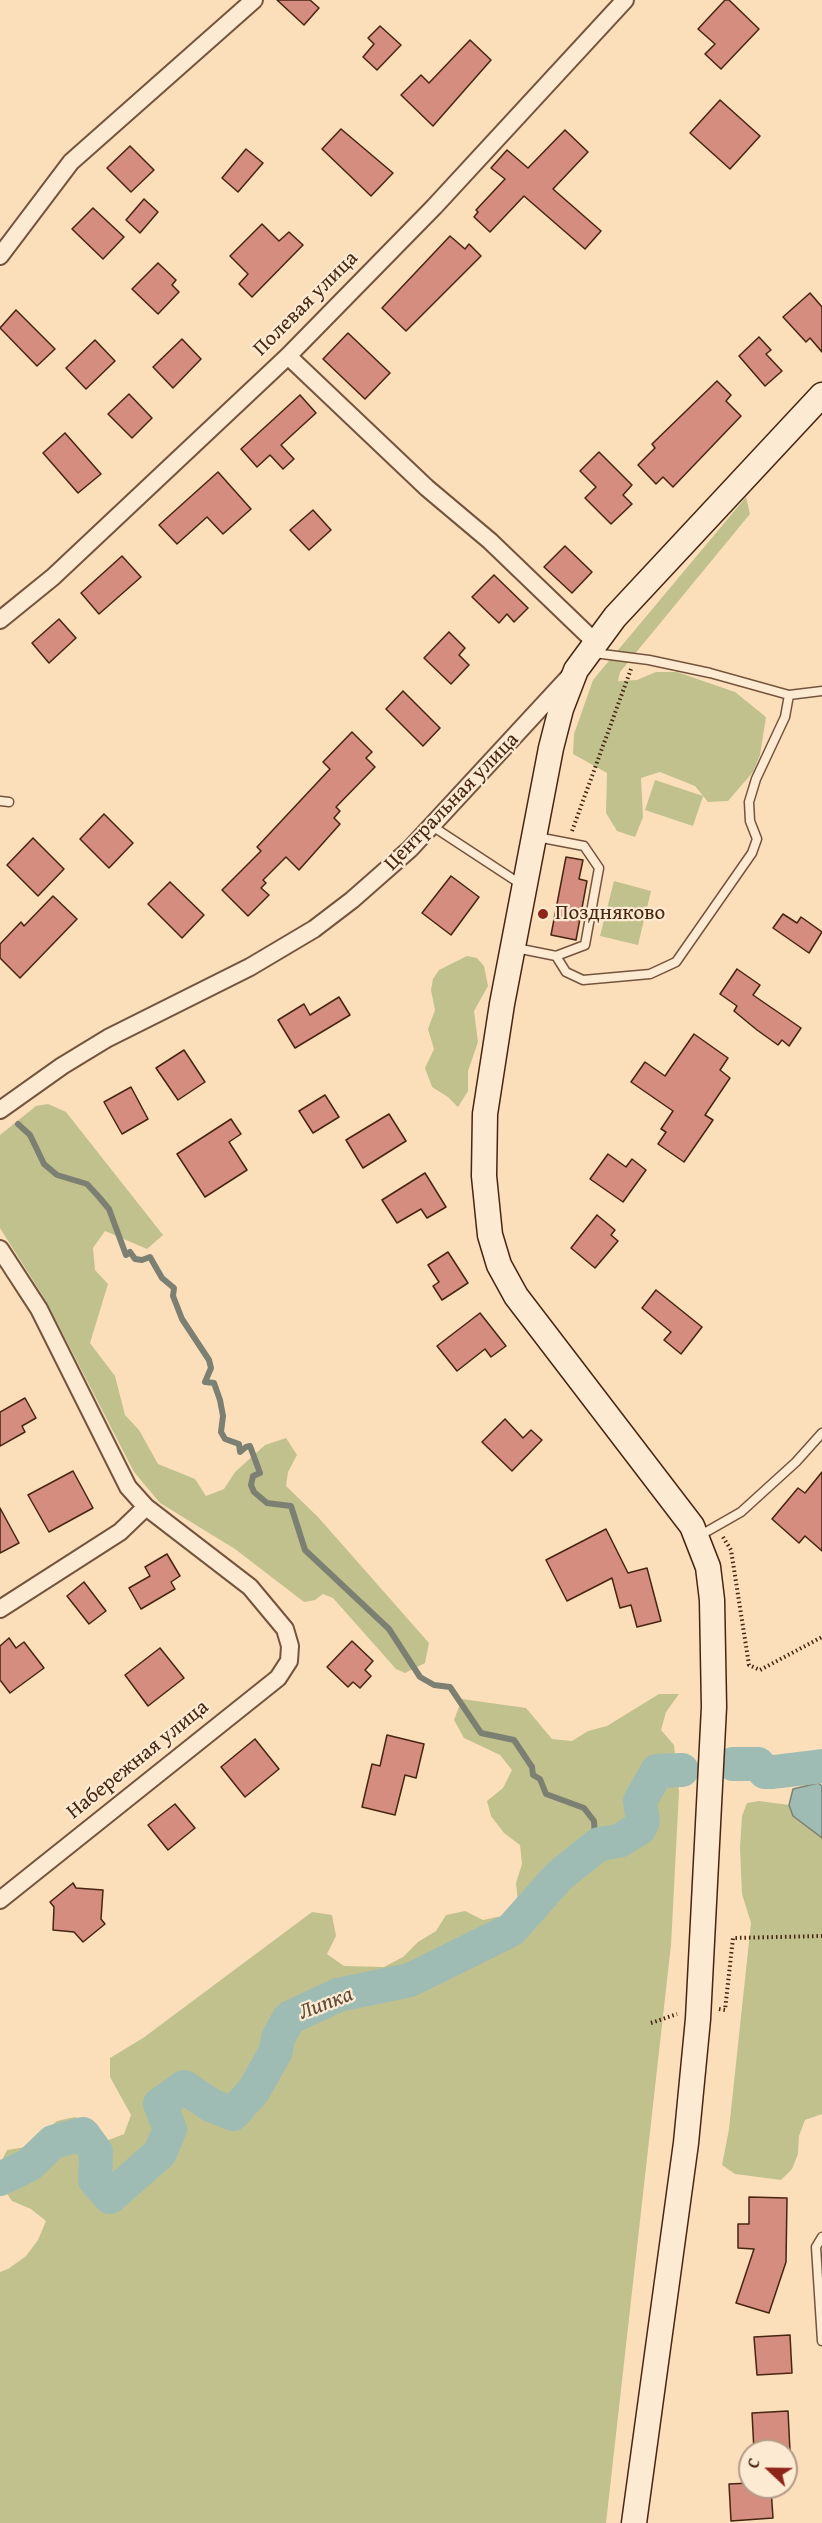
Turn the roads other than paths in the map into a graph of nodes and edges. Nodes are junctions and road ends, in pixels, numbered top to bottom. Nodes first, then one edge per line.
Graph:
1 (254, 0) edge
2 (625, 0) edge
3 (0, 256) edge
4 (288, 356) junction
5 (822, 395) edge
6 (0, 620) edge
7 (586, 654) junction
8 (822, 691) edge
9 (789, 695) junction
10 (432, 826) junction
11 (534, 837) junction
12 (524, 887) junction
13 (513, 948) junction
14 (556, 956) junction
15 (0, 1110) edge
16 (0, 1249) edge
17 (822, 1433) edge
18 (146, 1507) junction
19 (706, 1532) junction
20 (0, 1609) edge
21 (0, 1900) edge
22 (822, 2237) edge
23 (822, 2341) edge
24 (634, 2523) edge

1 - 3 street
2 - 4 street, Полевая улица
4 - 6 street, Полевая улица
4 - 7 street
5 - 7 street, Центральная улица
7 - 9 lane
7 - 10 street, Центральная улица
7 - 11 street
8 - 9 lane
9 - 14 lane
10 - 12 lane
10 - 15 street, Центральная улица
11 - 12 street
11 - 14 lane
12 - 13 street
13 - 14 lane
13 - 19 street
16 - 18 street
17 - 19 lane
18 - 20 street
18 - 21 street, Набережная улица
19 - 24 street
22 - 23 lane

